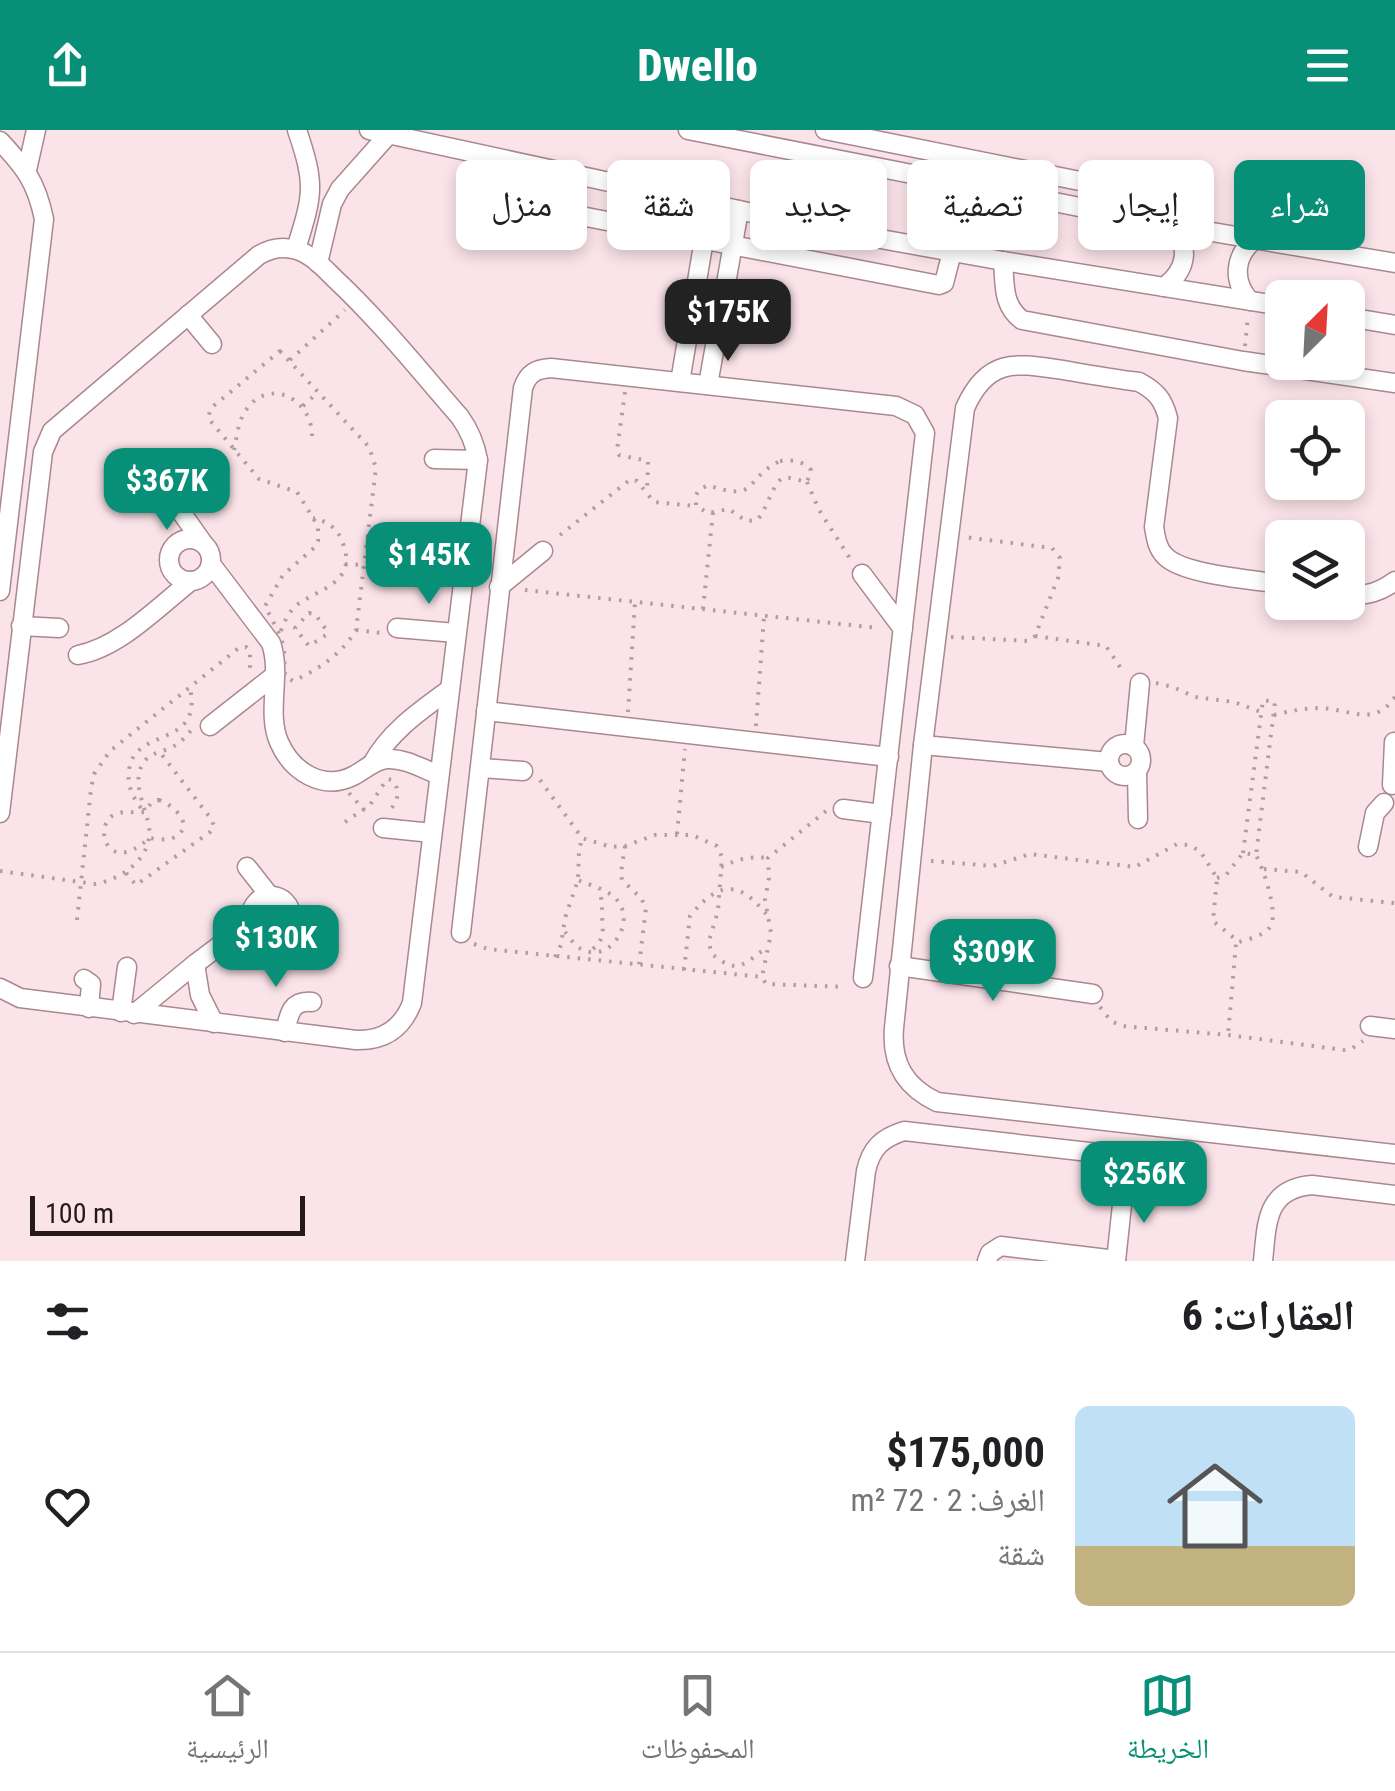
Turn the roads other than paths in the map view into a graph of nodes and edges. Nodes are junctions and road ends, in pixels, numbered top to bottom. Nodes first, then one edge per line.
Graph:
1 (36, 130) edge
2 (297, 130) edge
3 (368, 130) edge
4 (688, 130) edge
5 (835, 131) edge
6 (388, 135) junction
7 (0, 141) edge
8 (504, 160) edge
9 (27, 170) junction
10 (1078, 180) edge
11 (1078, 207) edge
12 (730, 208) edge
13 (739, 210) junction
14 (732, 246) junction
15 (296, 250) junction
16 (702, 250) edge
17 (1183, 250) edge
18 (1245, 250) edge
19 (1317, 250) edge
20 (952, 252) junction
21 (1004, 262) junction
22 (318, 263) junction
23 (1395, 264) edge
24 (1164, 288) junction
25 (1250, 301) junction
26 (1265, 303) edge
27 (188, 315) junction
28 (1365, 319) edge
29 (1395, 324) edge
30 (212, 344) dead end
31 (680, 382) junction
32 (1395, 383) edge
33 (708, 386) junction
34 (434, 459) dead end
35 (478, 460) junction
36 (168, 495) dead end
37 (204, 544) junction
38 (543, 551) dead end
39 (211, 564) junction
40 (858, 570) road end
41 (190, 581) junction
42 (1265, 581) edge
43 (1395, 581) edge
44 (499, 587) junction
45 (0, 591) edge
46 (1365, 595) edge
47 (899, 623) junction
48 (21, 626) junction
49 (59, 628) dead end
50 (397, 628) dead end
51 (456, 633) junction
52 (78, 655) dead end
53 (276, 675) junction
54 (1140, 683) road end
55 (450, 689) junction
56 (486, 711) junction
57 (202, 726) road end
58 (1394, 742) edge
59 (923, 745) junction
60 (1134, 746) junction
61 (889, 757) junction
62 (1109, 762) junction
63 (372, 764) junction
64 (480, 768) junction
65 (1137, 772) junction
66 (530, 774) road end
67 (439, 775) junction
68 (1394, 784) edge
69 (1389, 808) edge
70 (839, 809) road end
71 (0, 813) edge
72 (882, 814) junction
73 (1138, 820) dead end
74 (383, 828) dead end
75 (432, 834) junction
76 (1368, 847) dead end
77 (247, 867) dead end
78 (269, 895) junction
79 (251, 922) junction
80 (461, 933) road end
81 (194, 964) junction
82 (900, 966) junction
83 (127, 967) dead end
84 (864, 978) road end
85 (84, 980) dead end
86 (0, 988) edge
87 (1092, 994) road end
88 (312, 1002) dead end
89 (90, 1008) junction
90 (128, 1013) junction
91 (214, 1024) junction
92 (1370, 1026) road end
93 (1395, 1029) edge
94 (285, 1032) junction
95 (1395, 1154) edge
96 (1395, 1195) edge
97 (1116, 1260) edge
98 (855, 1261) edge
99 (987, 1261) edge
100 (1263, 1261) edge

1 - 9 street
2 - 15 street
3 - 6 street
4 - 11 street
5 - 10 street
6 - 8 street
6 - 22 street
7 - 9 street
9 - 45 street
12 - 13 street
13 - 14 street
13 - 20 street
14 - 20 street
14 - 33 street
15 - 22 street
15 - 27 street
16 - 31 street
17 - 24 street
18 - 25 street
19 - 23 street
20 - 21 street
21 - 24 street
21 - 32 street
22 - 35 street
24 - 25 street
25 - 26 street
27 - 30 street
27 - 48 street
28 - 29 street
31 - 33 street
31 - 44 street
33 - 47 street
34 - 35 street
35 - 51 street
36 - 37 street
37 - 39 street
37 - 41 street
38 - 44 street
39 - 41 street
39 - 53 street
40 - 47 street
41 - 52 street
42 - 59 street
43 - 46 street
44 - 56 street
47 - 61 street
48 - 49 street
48 - 71 street
50 - 51 street
51 - 55 street
53 - 57 street
53 - 63 street
54 - 60 street
55 - 63 street
55 - 67 street
56 - 61 street
56 - 64 street
58 - 68 street
59 - 62 street
59 - 82 street
60 - 62 street
60 - 65 street
61 - 72 street
62 - 65 street
63 - 67 street
64 - 66 street
64 - 80 street
65 - 73 street
67 - 75 street
68 - 69 street
69 - 76 street
70 - 72 street
72 - 84 street
74 - 75 street
75 - 94 street
77 - 78 street
78 - 79 street
78 - 79 street
79 - 81 street
81 - 90 street
81 - 91 street
82 - 87 street
82 - 95 street
83 - 90 street
85 - 89 street
86 - 89 street
88 - 94 street
89 - 90 street
90 - 91 street
91 - 94 street
92 - 93 street
96 - 100 street
97 - 98 street
97 - 99 street

